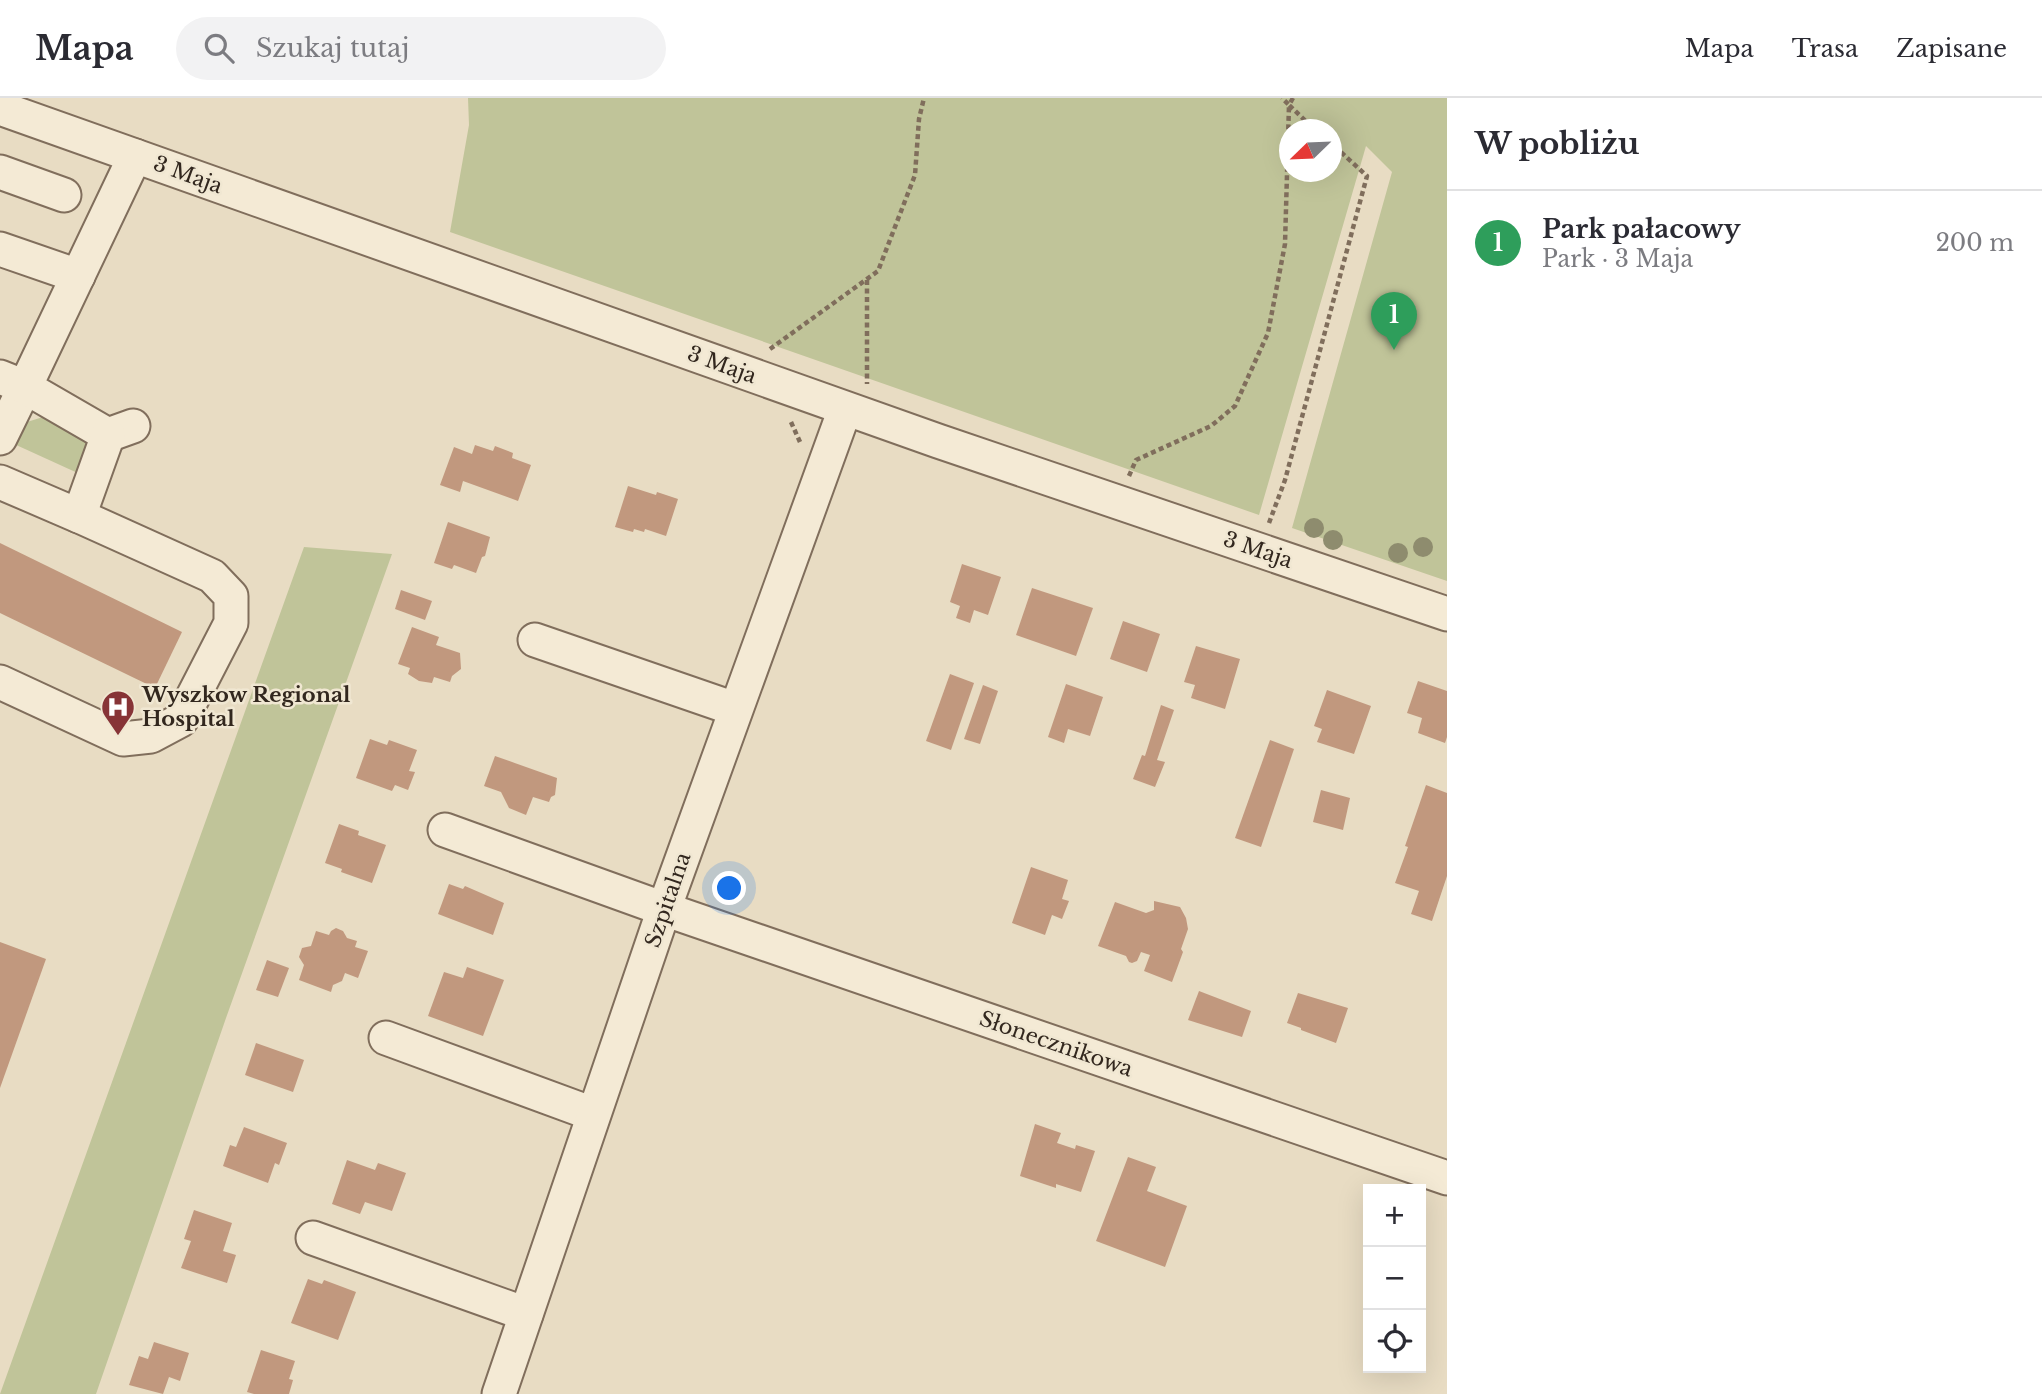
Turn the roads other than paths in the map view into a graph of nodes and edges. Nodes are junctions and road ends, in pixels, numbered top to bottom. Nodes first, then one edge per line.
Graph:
1 (0, 108) edge
2 (135, 156) junction
3 (0, 172) edge
4 (64, 195) dead end
5 (0, 249) edge
6 (78, 276) junction
7 (12, 382) edge
8 (851, 411) junction
9 (0, 438) edge
10 (0, 482) edge
11 (79, 516) junction
12 (1447, 614) edge
13 (535, 640) dead end
14 (0, 682) edge
15 (735, 709) junction
16 (446, 830) dead end
17 (664, 909) junction
18 (386, 1038) dead end
19 (593, 1114) junction
20 (1447, 1178) edge
21 (313, 1238) dead end
22 (526, 1314) junction
23 (499, 1394) edge

1 - 2 street, 3 Maja
2 - 6 street
2 - 8 street, 3 Maja
3 - 4 street
5 - 6 street
6 - 7 street
7 - 9 street
7 - 11 street
8 - 12 street, 3 Maja
8 - 15 street, Szpitalna
10 - 11 street
11 - 14 street
13 - 15 street
15 - 17 street, Szpitalna
16 - 17 street, Słonecznikowa
17 - 19 street, Szpitalna
17 - 20 street, Słonecznikowa
18 - 19 street
19 - 22 street, Szpitalna
21 - 22 street
22 - 23 street, Szpitalna

